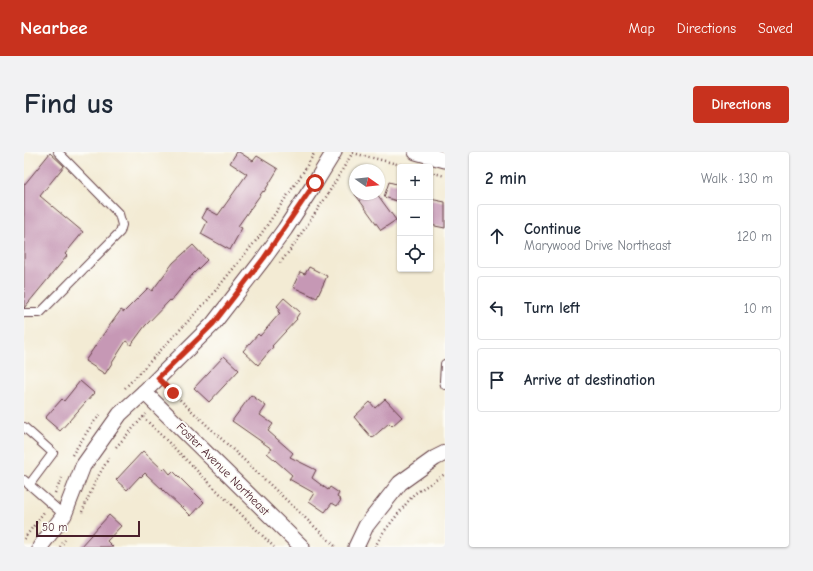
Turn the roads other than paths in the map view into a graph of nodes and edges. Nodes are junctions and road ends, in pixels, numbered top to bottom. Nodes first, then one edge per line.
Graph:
1 (58, 152) edge
2 (334, 152) edge
3 (416, 152) edge
4 (445, 160) edge
5 (24, 313) edge
6 (445, 364) edge
7 (445, 385) edge
8 (144, 392) junction
9 (24, 427) edge
10 (445, 453) edge
11 (26, 483) edge
12 (64, 515) junction
13 (40, 547) edge
14 (302, 547) edge
15 (356, 547) edge

1 - 5 lane
2 - 8 street
3 - 4 street
6 - 7 lane
8 - 12 street
8 - 14 street, Foster Avenue Northeast
9 - 11 lane
10 - 15 street
11 - 12 lane
12 - 13 street

